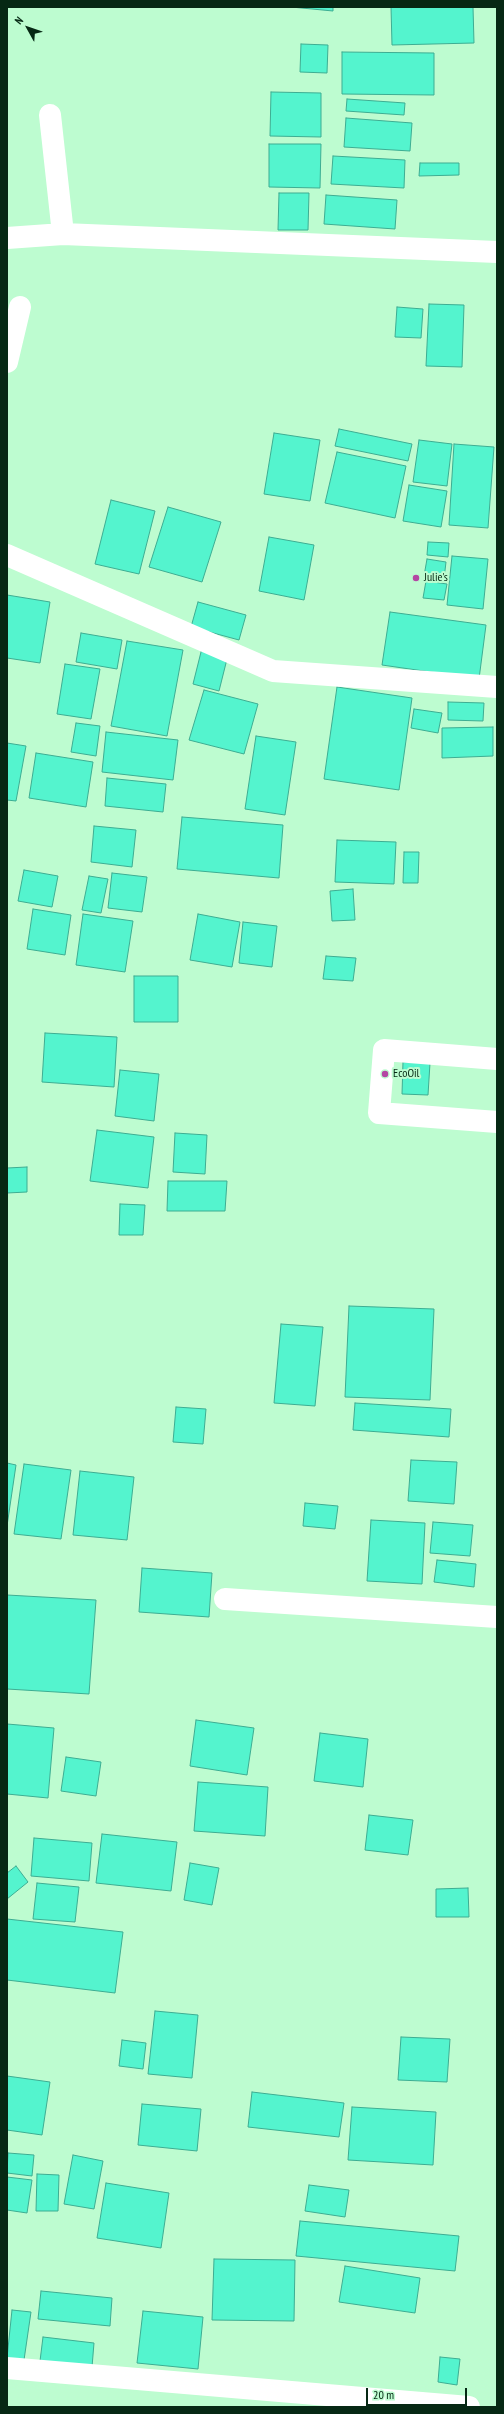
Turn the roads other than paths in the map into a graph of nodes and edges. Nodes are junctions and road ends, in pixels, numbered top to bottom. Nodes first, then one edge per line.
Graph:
1 (50, 115) dead end
2 (63, 234) junction
3 (7, 238) edge
4 (497, 252) edge
5 (20, 306) dead end
6 (7, 362) edge
7 (7, 555) edge
8 (497, 687) edge
9 (497, 1060) edge
10 (497, 1122) edge
11 (225, 1599) dead end
12 (497, 1617) edge
13 (7, 2368) edge
14 (469, 2407) edge

1 - 2 street
2 - 3 street
2 - 4 street
5 - 6 street
7 - 8 street
9 - 10 street
11 - 12 street
13 - 14 street

